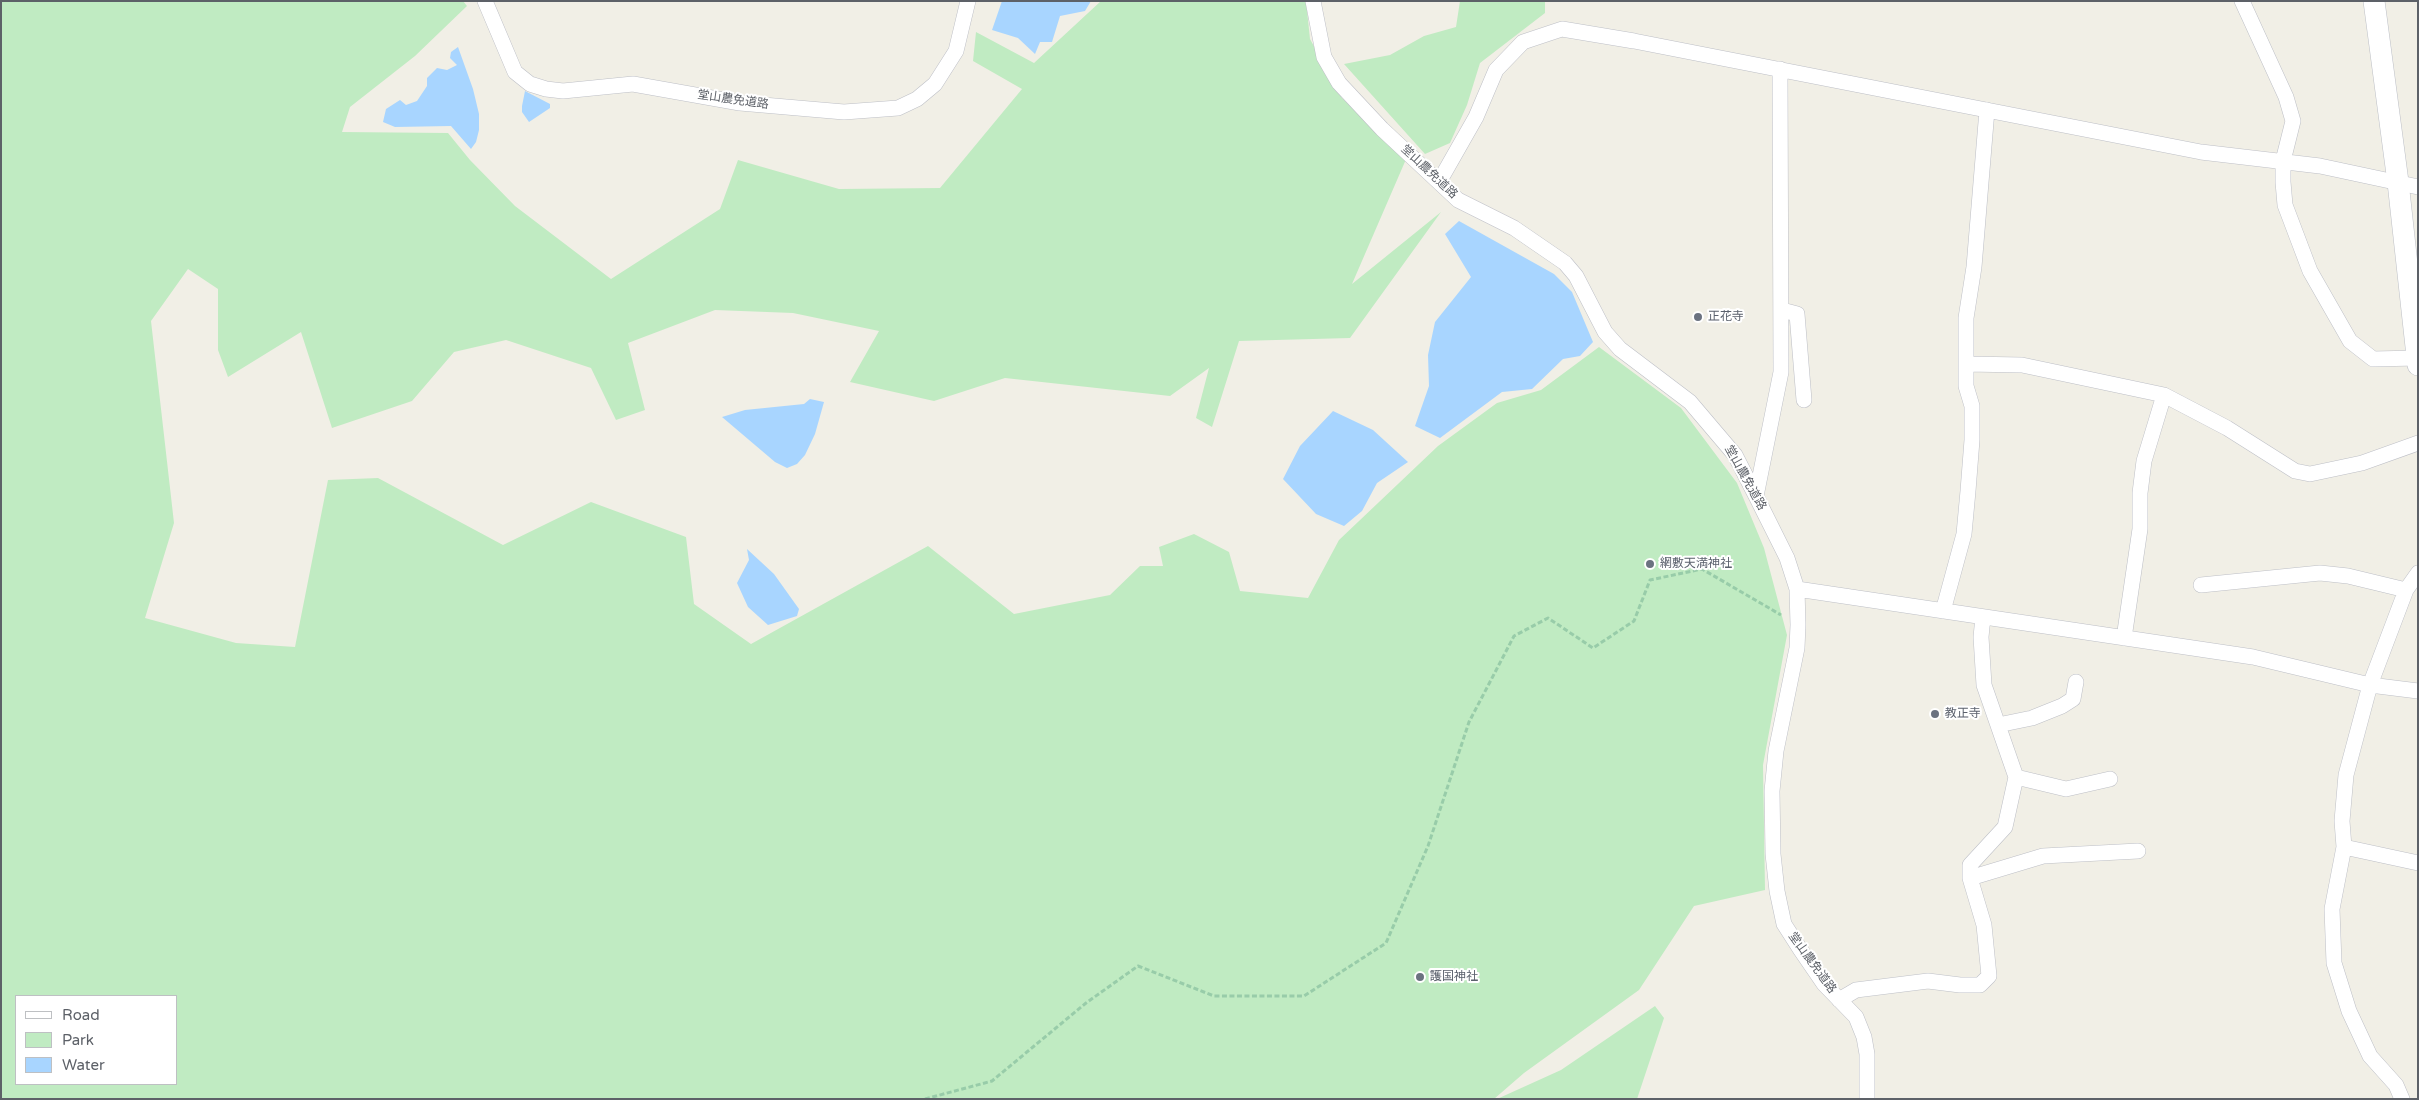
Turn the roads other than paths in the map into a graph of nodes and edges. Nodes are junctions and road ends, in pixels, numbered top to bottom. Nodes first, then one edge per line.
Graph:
1 (485, 1) edge
2 (968, 1) edge
3 (1313, 1) edge
4 (2242, 1) edge
5 (2374, 1) edge
6 (1780, 69) junction
7 (1987, 110) junction
8 (2283, 161) junction
9 (1439, 182) junction
10 (2408, 184) edge
11 (1782, 310) junction
12 (2417, 361) edge
13 (1967, 364) junction
14 (2164, 395) junction
15 (1804, 400) dead end
16 (2418, 443) edge
17 (1756, 496) junction
18 (2418, 573) edge
19 (2201, 585) dead end
20 (1797, 589) junction
21 (2406, 590) junction
22 (1943, 611) junction
23 (1983, 617) junction
24 (2124, 638) junction
25 (2076, 682) dead end
26 (2370, 685) junction
27 (2418, 691) edge
28 (1998, 726) junction
29 (2016, 777) junction
30 (2110, 779) dead end
31 (2344, 847) junction
32 (2138, 851) dead end
33 (2418, 863) edge
34 (1970, 878) junction
35 (1839, 1000) junction
36 (1867, 1099) edge
37 (2402, 1099) edge

1 - 2 street, 堂山農免道路
3 - 9 street, 堂山農免道路
4 - 8 street
5 - 10 street
6 - 7 street
6 - 9 street
6 - 11 street
7 - 8 street
7 - 13 street
8 - 10 street
8 - 12 street
9 - 17 street, 堂山農免道路
10 - 12 street
11 - 15 street
11 - 17 street
13 - 14 street
13 - 22 street
14 - 16 street
14 - 24 street
17 - 20 street, 堂山農免道路
18 - 21 street
19 - 21 street
20 - 22 street
20 - 35 street, 堂山農免道路
21 - 26 street
22 - 23 street
23 - 24 street
23 - 28 street
24 - 26 street
25 - 28 street
26 - 27 street
26 - 31 street
28 - 29 street
29 - 30 street
29 - 34 street
31 - 33 street
31 - 37 street
32 - 34 street
34 - 35 street
35 - 36 street, 堂山農免道路

